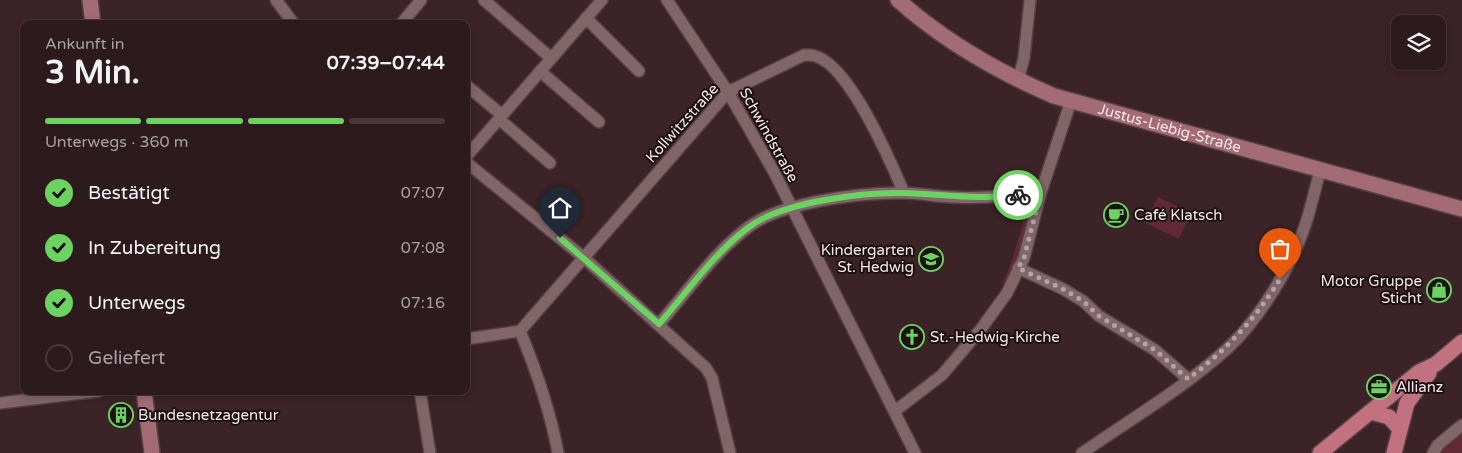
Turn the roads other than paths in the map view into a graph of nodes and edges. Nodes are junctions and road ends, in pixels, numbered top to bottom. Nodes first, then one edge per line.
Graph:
1 (90, 0) edge
2 (276, 0) edge
3 (421, 0) edge
4 (484, 0) edge
5 (602, 0) edge
6 (667, 0) edge
7 (898, 0) edge
8 (1030, 0) edge
9 (586, 18) junction
10 (92, 20) edge
11 (289, 20) edge
12 (404, 20) edge
13 (551, 58) junction
14 (540, 70) junction
15 (639, 71) dead end
16 (1018, 80) junction
17 (470, 89) edge
18 (728, 92) junction
19 (1071, 102) junction
20 (501, 117) junction
21 (599, 122) dead end
22 (470, 152) edge
23 (550, 163) dead end
24 (470, 165) edge
25 (1320, 170) junction
26 (1041, 192) junction
27 (904, 193) junction
28 (791, 208) junction
29 (1462, 210) edge
30 (583, 257) junction
31 (1018, 268) junction
32 (659, 324) junction
33 (520, 332) junction
34 (470, 338) edge
35 (1462, 342) edge
36 (1436, 364) junction
37 (1188, 379) junction
38 (66, 395) edge
39 (145, 395) edge
40 (421, 395) edge
41 (0, 403) edge
42 (895, 411) junction
43 (1371, 412) junction
44 (1462, 425) edge
45 (1399, 428) junction
46 (152, 453) edge
47 (430, 453) edge
48 (558, 453) edge
49 (730, 453) edge
50 (915, 453) edge
51 (1082, 453) edge
52 (1320, 453) edge
53 (1394, 453) edge
54 (1433, 453) edge

1 - 10 main road
2 - 11 street
3 - 12 street
4 - 13 street
5 - 9 street
6 - 18 street, Schwindstraße
7 - 16 main road, Justus-Liebig-Straße
8 - 16 street
9 - 13 street
9 - 15 street
13 - 14 street
14 - 20 street
14 - 21 street
16 - 19 main road, Justus-Liebig-Straße
17 - 20 street
18 - 27 street, Kollwitzstraße
18 - 28 street, Schwindstraße
18 - 30 street, Kollwitzstraße
19 - 25 main road, Justus-Liebig-Straße
19 - 26 street
20 - 22 street
20 - 23 street
24 - 30 street
25 - 29 main road, Justus-Liebig-Straße
25 - 37 street
26 - 27 street
26 - 31 street
27 - 28 street
28 - 32 street
28 - 42 street, Schwindstraße
30 - 32 street
30 - 33 street, Kollwitzstraße
31 - 37 street
31 - 42 street
32 - 49 street
33 - 34 street
33 - 48 street
35 - 36 main road
36 - 43 main road
36 - 45 main road
37 - 51 street
38 - 41 street
39 - 46 main road
40 - 47 street
42 - 50 street, Schwindstraße
43 - 45 main road
43 - 52 main road
44 - 54 street
45 - 53 main road

